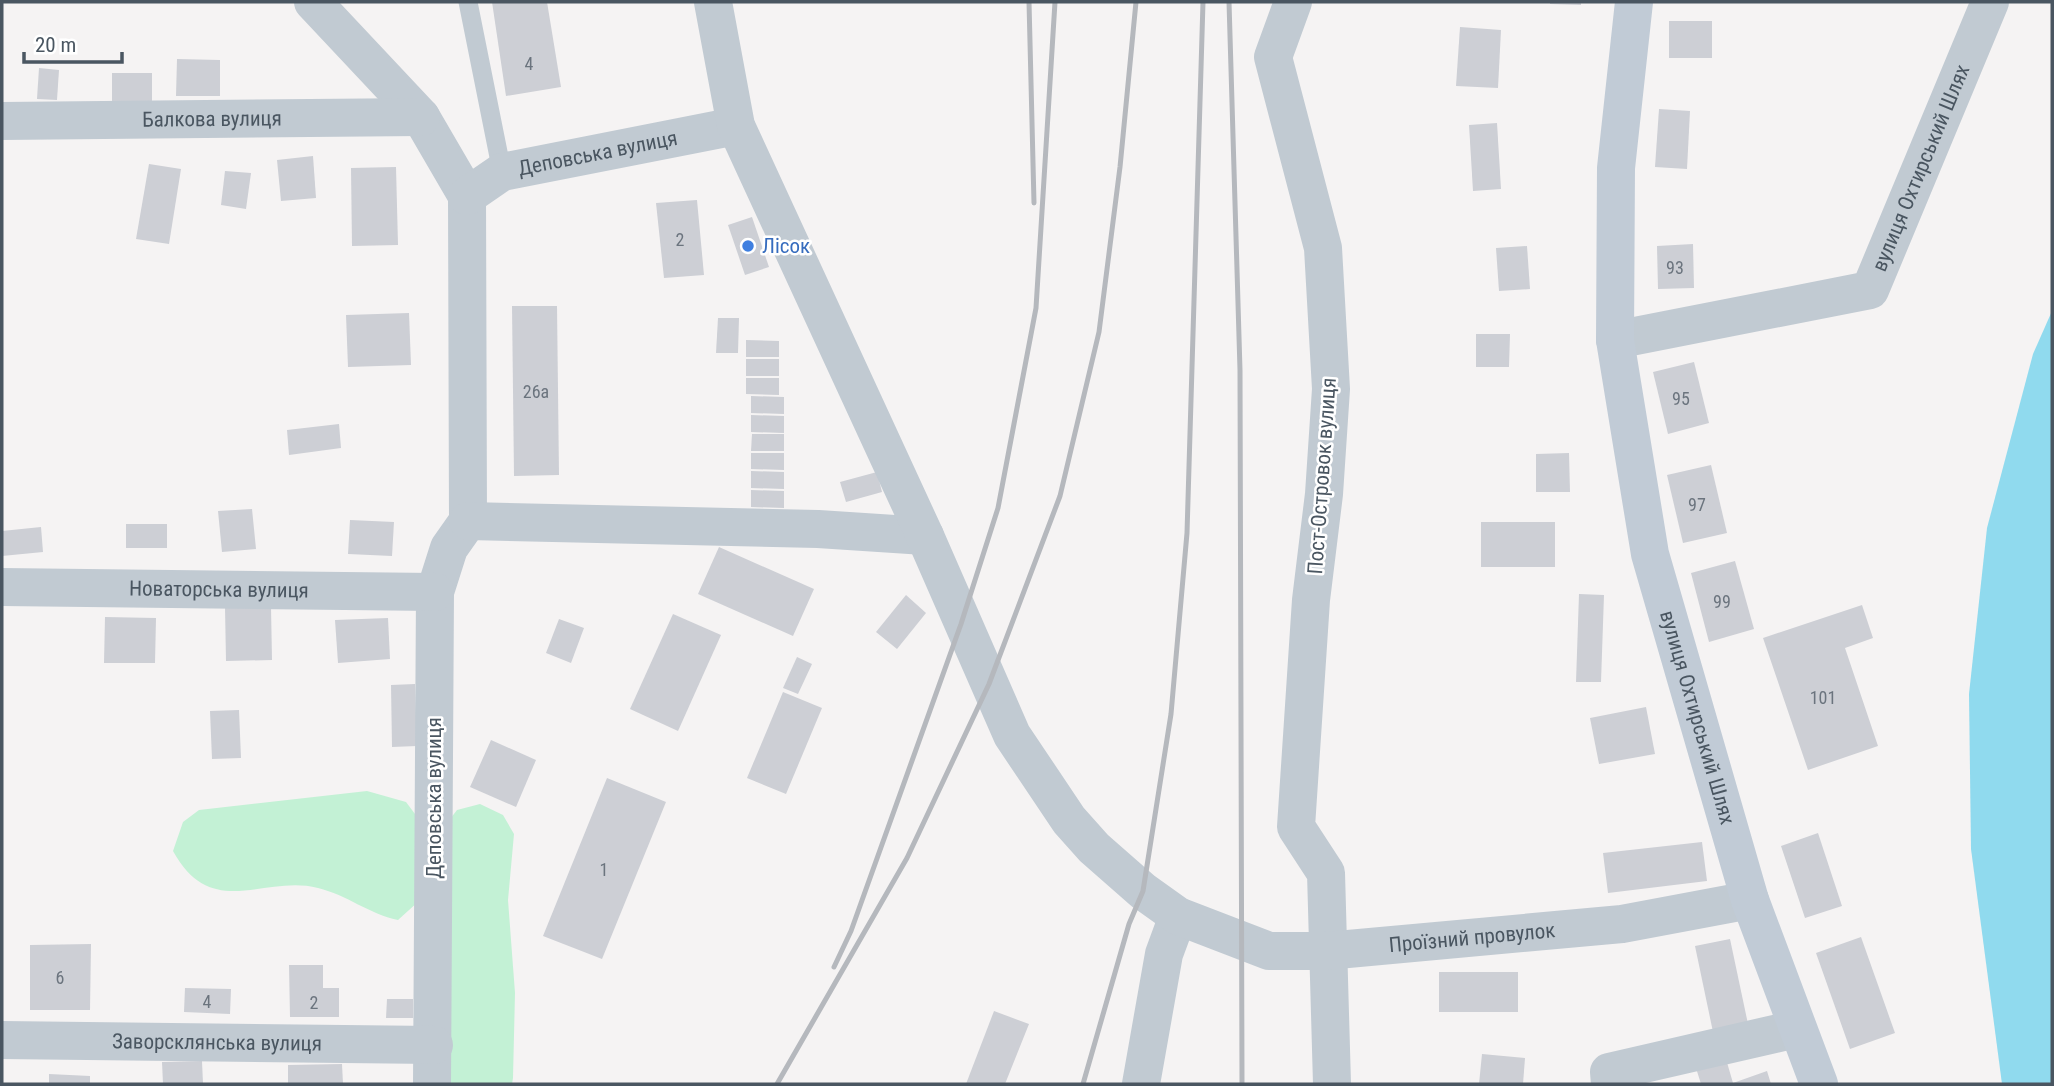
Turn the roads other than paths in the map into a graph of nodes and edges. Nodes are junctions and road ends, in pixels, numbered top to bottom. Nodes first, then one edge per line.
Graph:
1 (313, 2) edge
2 (468, 2) edge
3 (713, 2) edge
4 (1293, 2) edge
5 (1634, 2) edge
6 (1990, 2) edge
7 (421, 117) junction
8 (2, 121) edge
9 (736, 126) junction
10 (502, 172) junction
11 (467, 197) junction
12 (1615, 340) junction
13 (468, 521) junction
14 (925, 536) junction
15 (2, 587) edge
16 (435, 592) junction
17 (1750, 900) junction
18 (1178, 916) junction
19 (1326, 951) junction
20 (1796, 1029) junction
21 (2, 1040) edge
22 (434, 1045) junction
23 (432, 1084) edge
24 (1141, 1084) edge
25 (1332, 1084) edge
26 (1610, 1084) edge
27 (1819, 1084) edge

1 - 7 street
2 - 10 lane
3 - 9 street, Проїзний провулок
4 - 19 street, Пост-Островок вулиця
5 - 12 main road, вулиця Охтирський Шлях
6 - 12 street, вулиця Охтирський Шлях
7 - 8 street, Балкова вулиця
7 - 11 street
9 - 10 street, Деповська вулиця
9 - 14 street, Проїзний провулок
10 - 11 street, Деповська вулиця
11 - 13 street
12 - 17 main road, вулиця Охтирський Шлях
13 - 14 street
13 - 16 street, Деповська вулиця
14 - 18 street, Проїзний провулок
15 - 16 street, Новаторська вулиця
16 - 22 street, Деповська вулиця
17 - 19 street, Проїзний провулок
17 - 20 main road, вулиця Охтирський Шлях
18 - 19 street, Проїзний провулок
18 - 24 street
19 - 25 street
20 - 26 street
20 - 27 main road, вулиця Охтирський Шлях
21 - 22 street, Заворсклянська вулиця
22 - 23 street, Деповська вулиця

